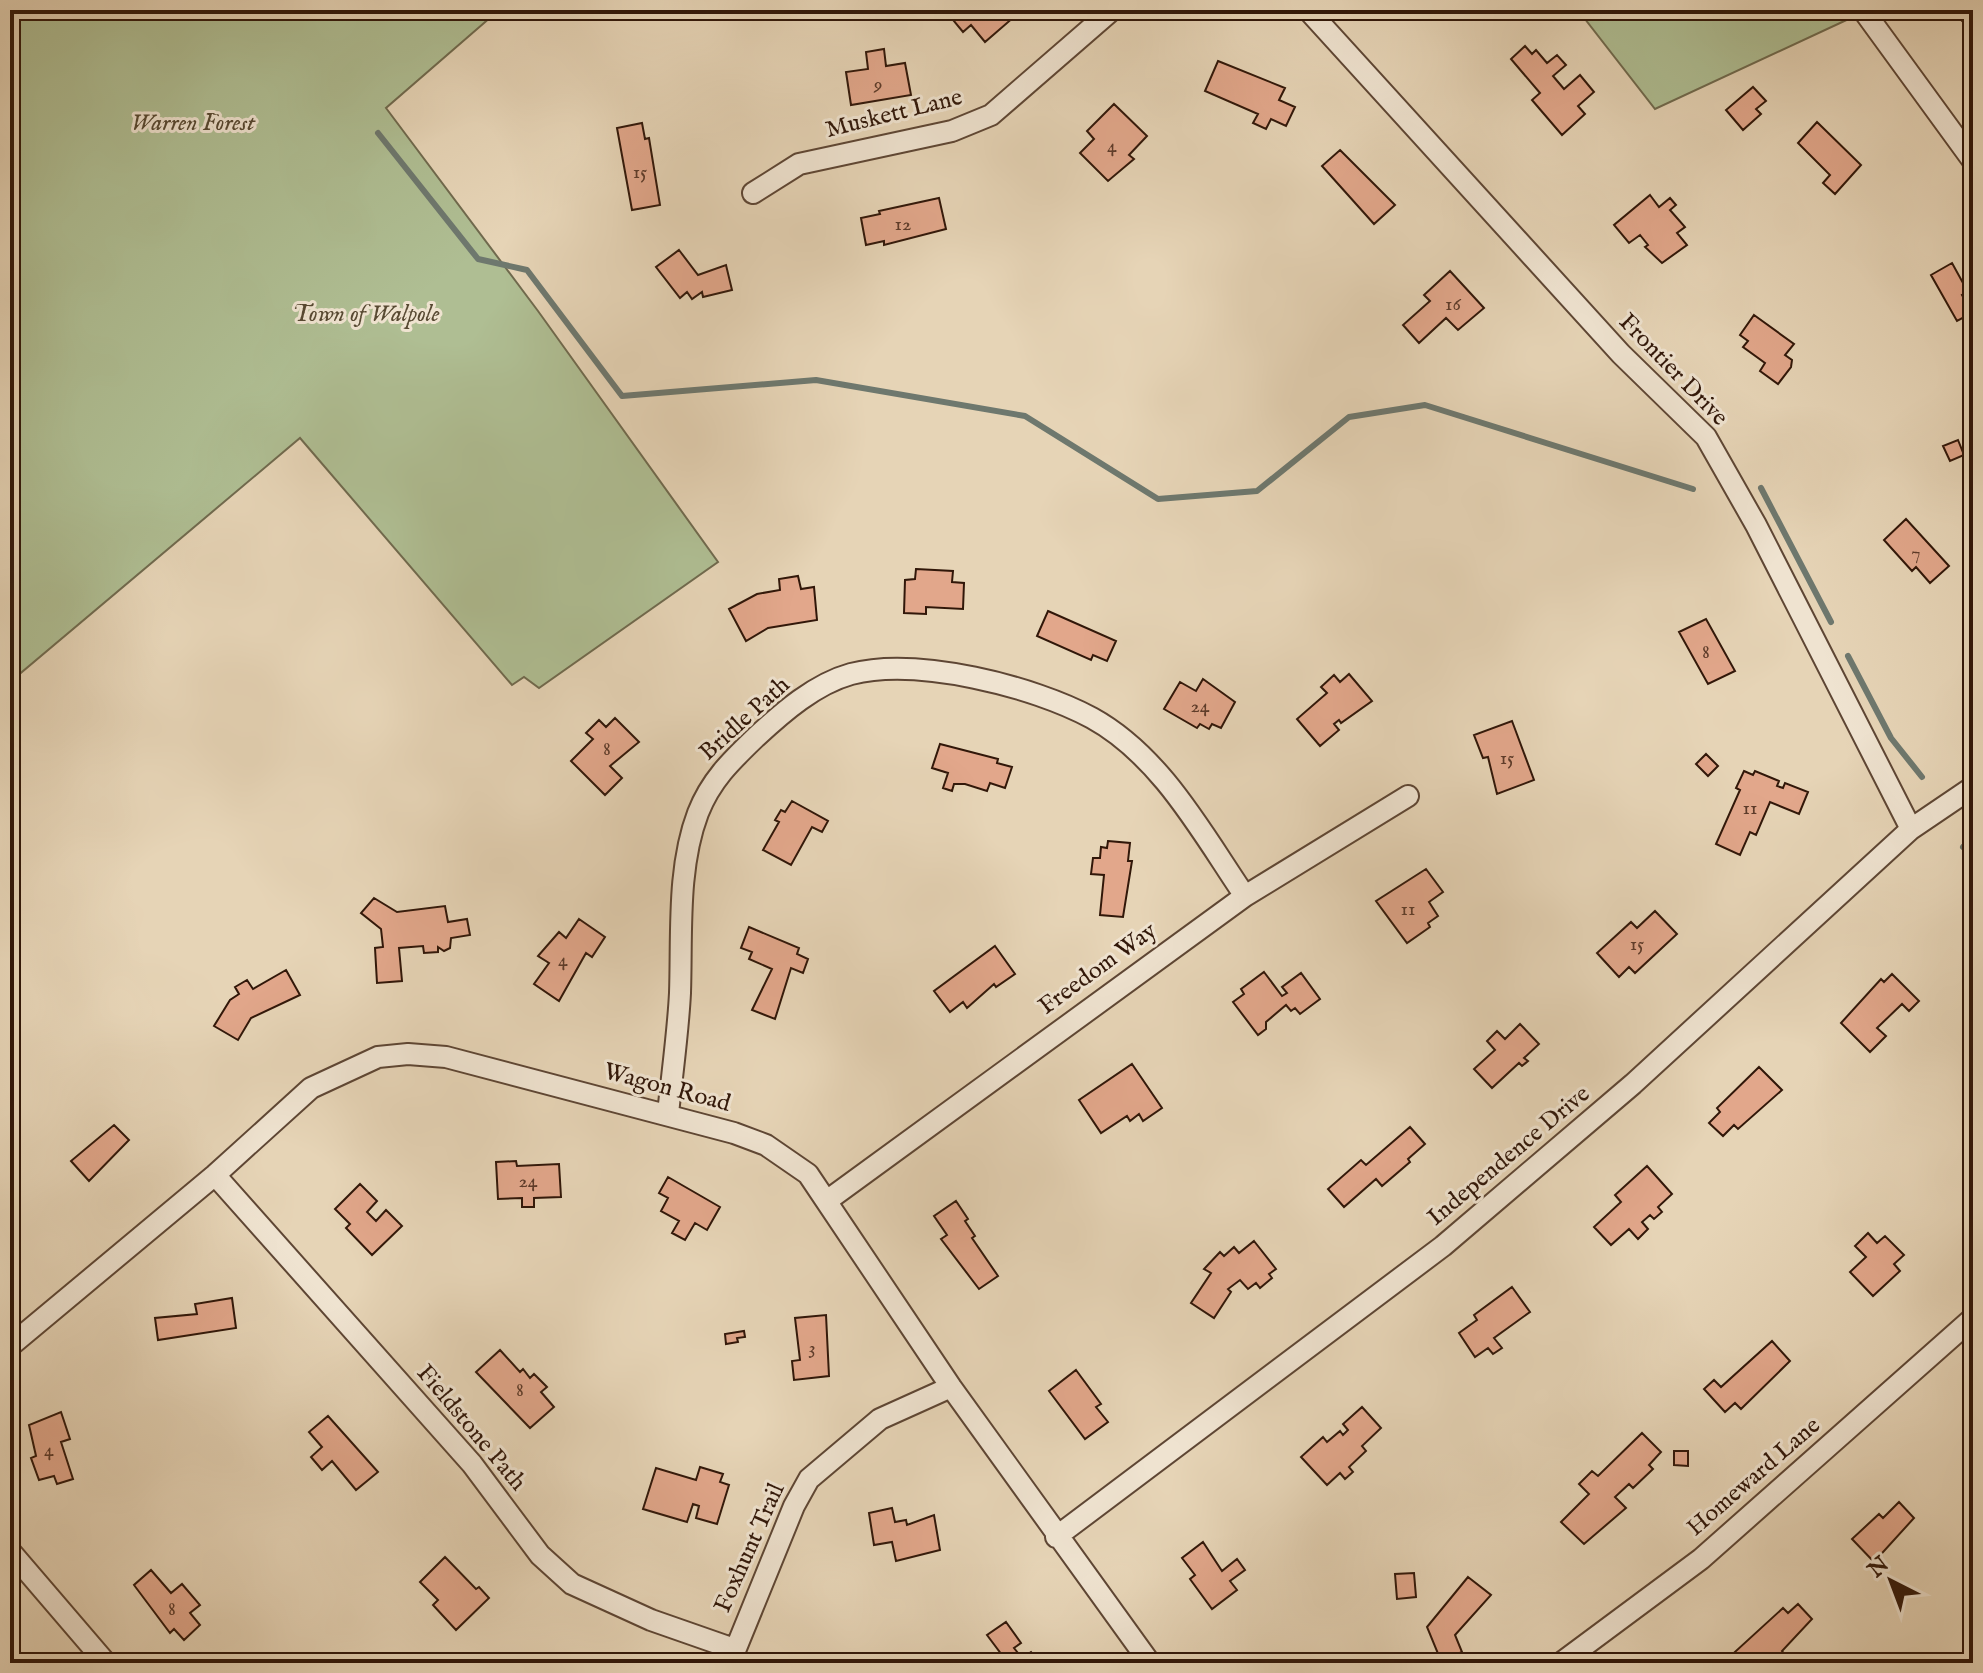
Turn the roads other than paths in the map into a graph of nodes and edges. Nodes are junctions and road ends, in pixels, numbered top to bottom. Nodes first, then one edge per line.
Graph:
1 (1112, 10) edge
2 (1308, 10) edge
3 (1863, 10) edge
4 (1973, 161) edge
5 (753, 193) dead end
6 (1973, 787) edge
7 (1408, 796) dead end
8 (1911, 829) junction
9 (1245, 896) junction
10 (668, 1114) junction
11 (215, 1175) junction
12 (828, 1200) junction
13 (1973, 1318) edge
14 (10, 1346) edge
15 (951, 1387) junction
16 (1056, 1537) junction
17 (10, 1551) edge
18 (732, 1656) edge
19 (106, 1663) edge
20 (1150, 1663) edge
21 (1561, 1663) edge

1 - 5 street, Muskett Lane
2 - 8 street, Frontier Drive
3 - 4 street
6 - 8 street, Independence Drive
7 - 9 street, Freedom Way
8 - 16 street, Independence Drive
9 - 10 street, Bridle Path
9 - 12 street, Freedom Way
10 - 11 street, Wagon Road
10 - 12 street, Wagon Road
11 - 14 street, Wagon Road
11 - 18 street, Fieldstone Path
12 - 15 street, Wagon Road
13 - 21 street, Homeward Lane
15 - 16 street, Wagon Road
15 - 18 street, Foxhunt Trail
16 - 20 street, Wagon Road
17 - 19 street

